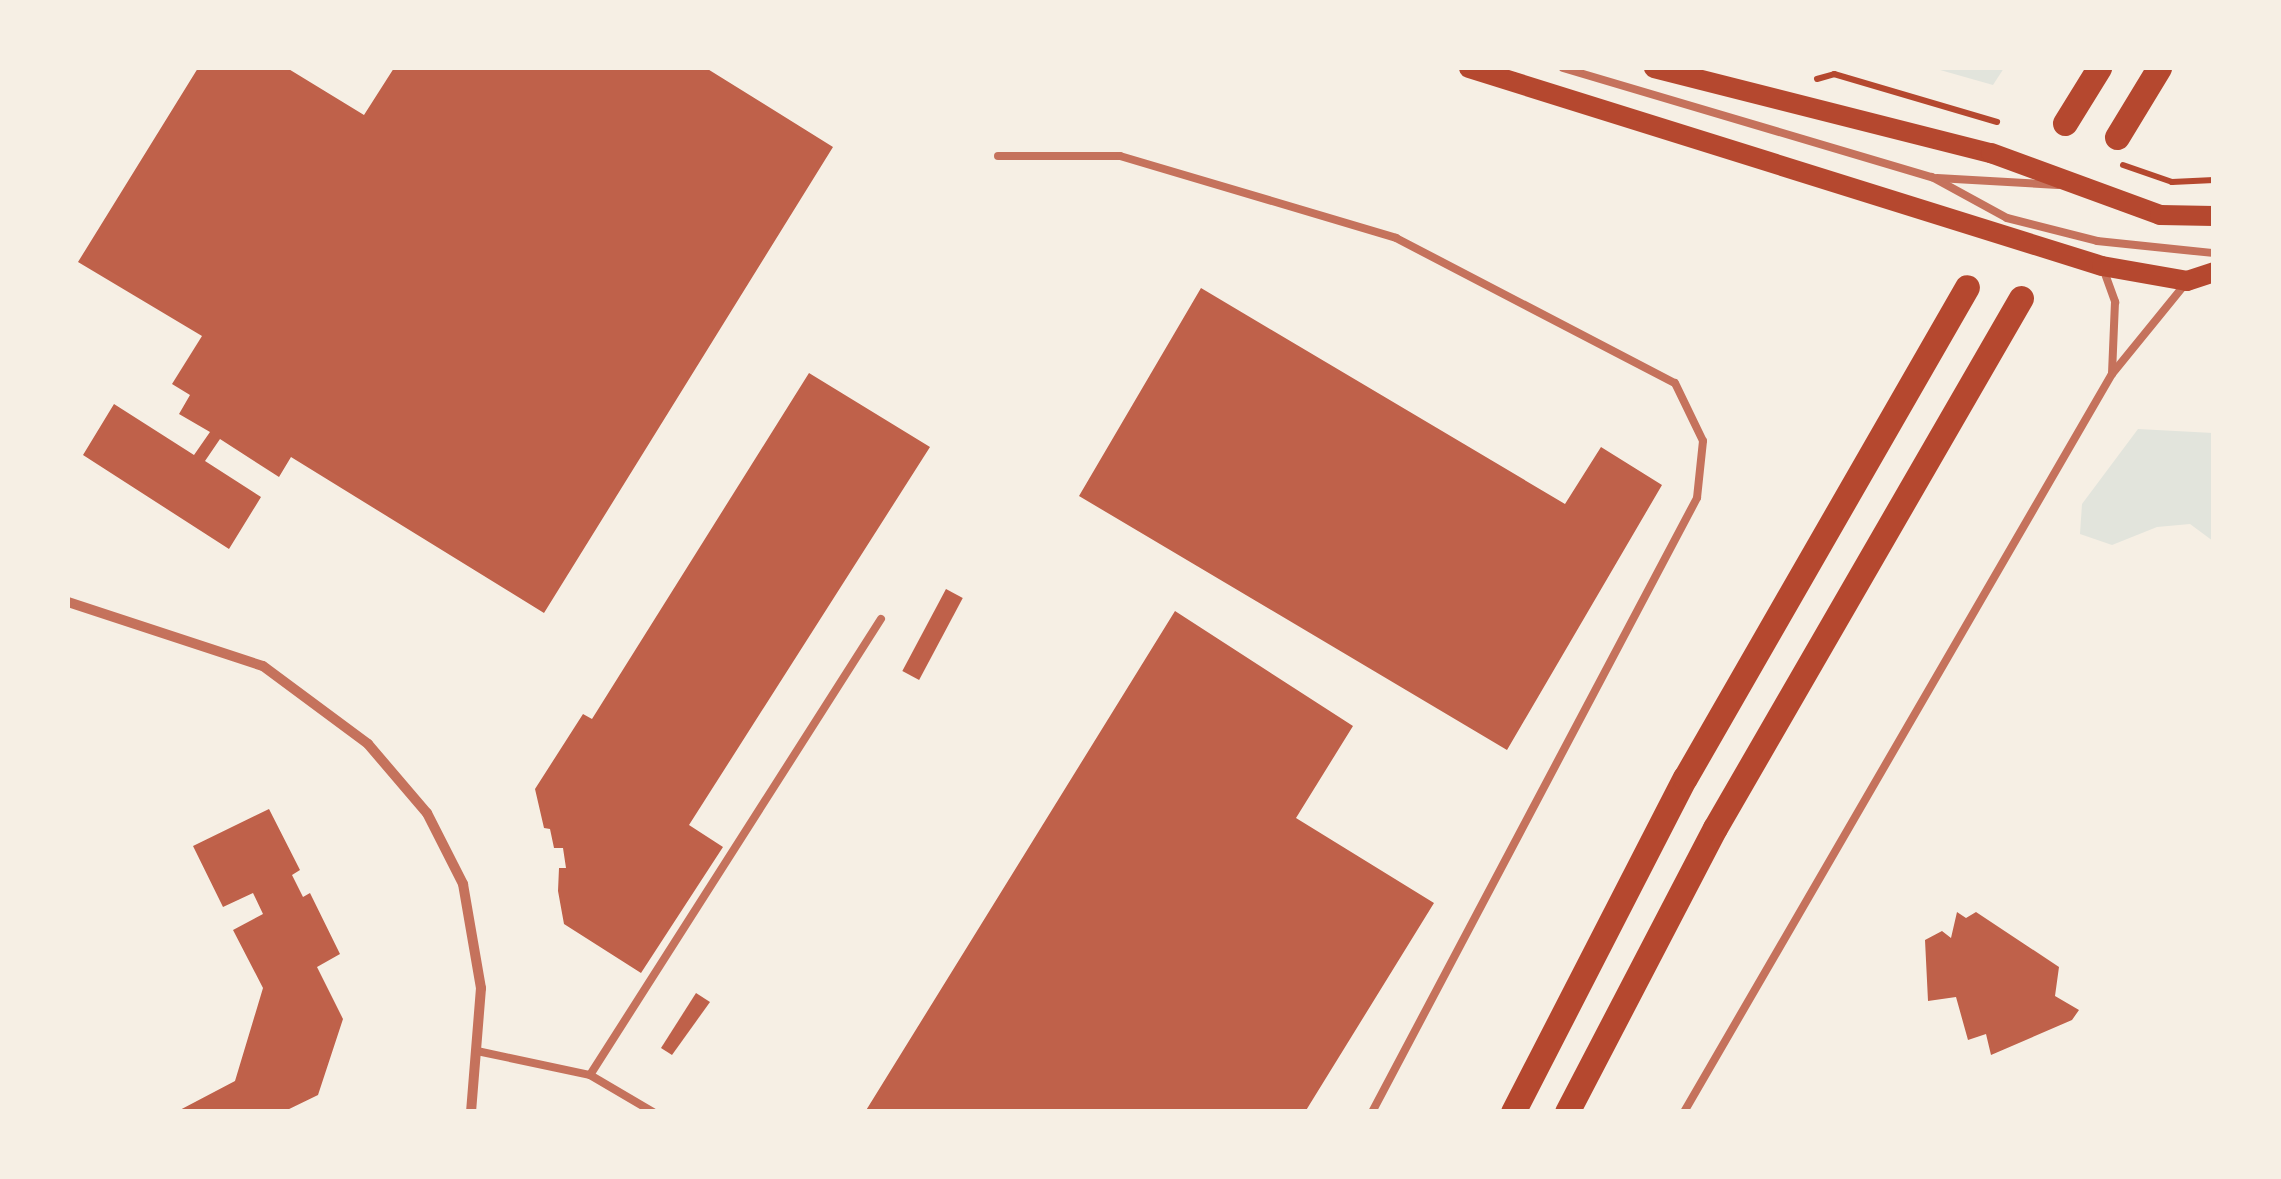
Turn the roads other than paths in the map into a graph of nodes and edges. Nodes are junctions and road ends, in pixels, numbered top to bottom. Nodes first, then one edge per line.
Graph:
1 (1469, 68) edge
2 (1563, 68) edge
3 (1654, 68) edge
4 (2099, 68) edge
5 (2159, 68) edge
6 (2065, 123) dead end
7 (2116, 137) dead end
8 (998, 156) dead end
9 (1932, 178) junction
10 (2064, 185) junction
11 (2214, 216) edge
12 (2214, 253) edge
13 (2102, 266) junction
14 (2214, 272) edge
15 (2187, 281) junction
16 (1967, 287) dead end
17 (2021, 298) dead end
18 (2112, 374) junction
19 (68, 602) edge
20 (881, 619) dead end
21 (476, 1051) junction
22 (590, 1075) junction
23 (475, 1110) edge
24 (653, 1112) edge
25 (1372, 1112) edge
26 (1513, 1112) edge
27 (1566, 1112) edge
28 (1684, 1112) edge

1 - 13 main road
2 - 9 lane
3 - 10 main road
4 - 6 main road
5 - 7 main road
8 - 25 lane
9 - 10 lane
9 - 12 lane
10 - 11 main road
13 - 15 main road
13 - 18 lane
14 - 15 main road
15 - 18 lane
16 - 26 main road
17 - 27 main road
18 - 28 lane
19 - 21 street
20 - 22 lane
21 - 22 lane
21 - 23 street
22 - 24 lane

